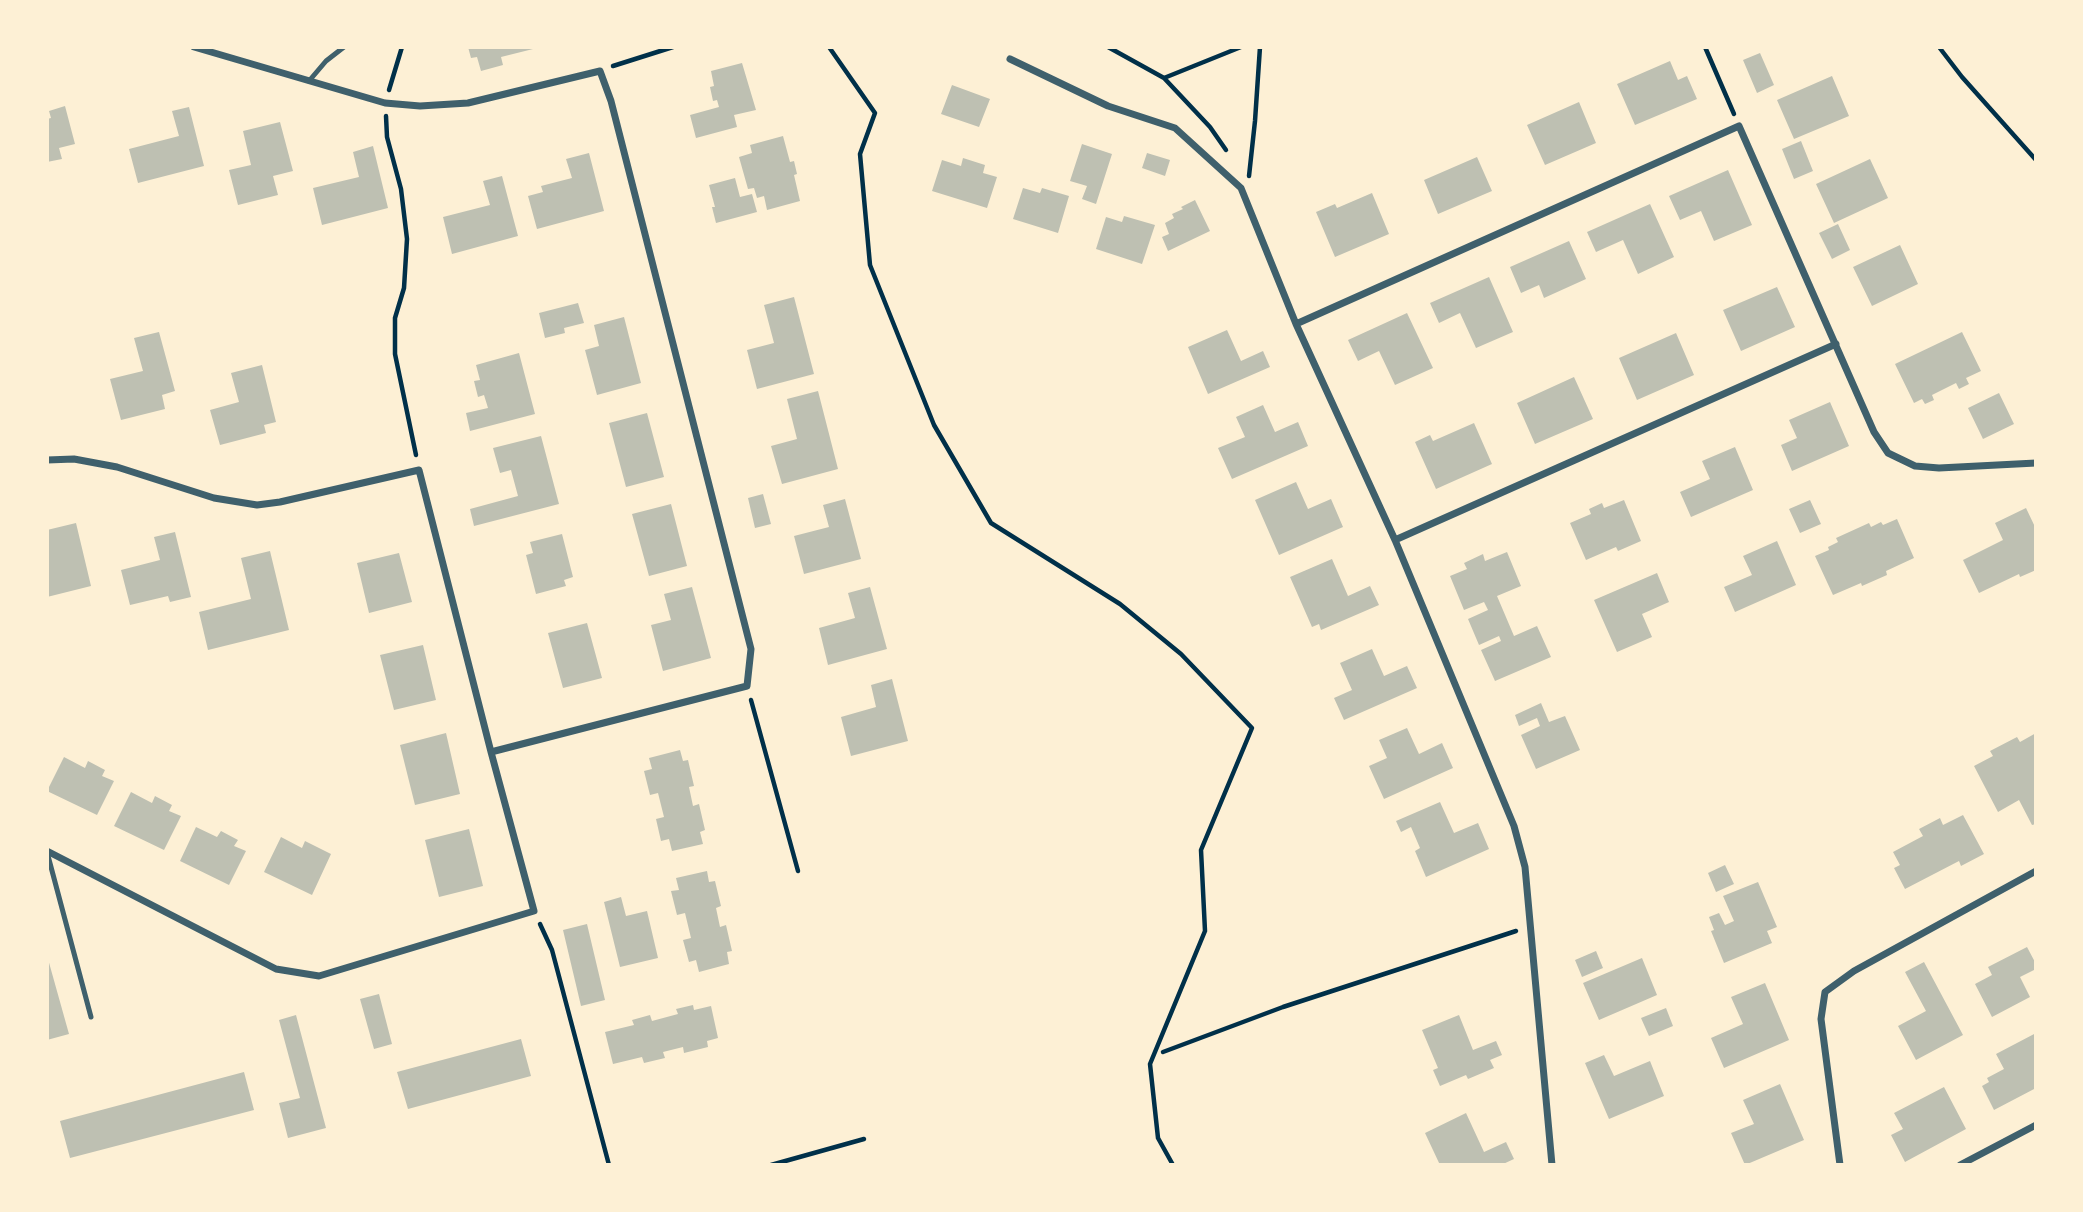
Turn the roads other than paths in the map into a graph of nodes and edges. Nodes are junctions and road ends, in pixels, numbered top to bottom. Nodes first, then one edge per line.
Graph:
1 (194, 47) edge
2 (344, 47) edge
3 (1010, 59) dead end
4 (309, 81) junction
5 (1296, 324) junction
6 (1836, 344) junction
7 (47, 460) edge
8 (2036, 463) edge
9 (1395, 540) junction
10 (491, 752) junction
11 (47, 851) edge
12 (2036, 871) edge
13 (91, 1017) dead end
14 (2036, 1125) edge
15 (1552, 1165) edge
16 (1840, 1165) edge
17 (1961, 1165) edge

1 - 4 street
2 - 4 lane
3 - 5 street
4 - 10 street
5 - 6 street
5 - 9 street
6 - 8 street
6 - 9 street
7 - 10 street
9 - 15 street
10 - 11 street
11 - 13 lane
12 - 16 street
14 - 17 street

